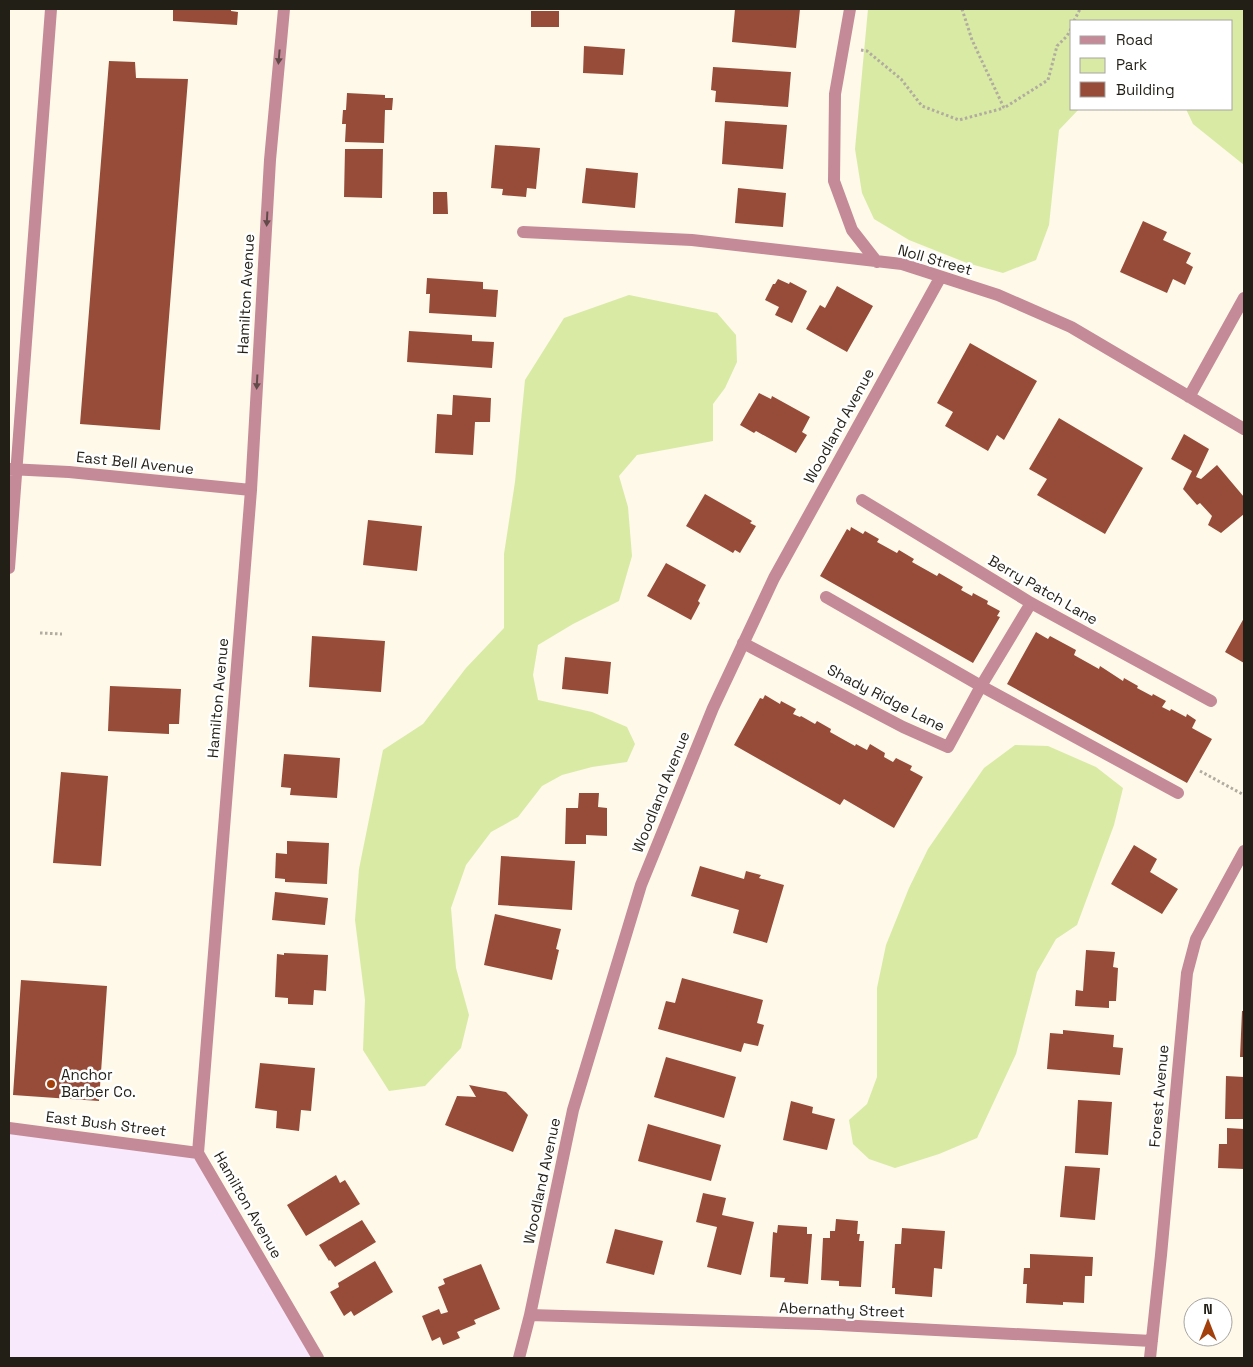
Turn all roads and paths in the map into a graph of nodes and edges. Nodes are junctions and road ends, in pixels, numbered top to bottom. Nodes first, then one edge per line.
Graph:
1 (51, 9) edge
2 (284, 9) edge
3 (850, 9) edge
4 (962, 9) edge
5 (1070, 31) edge
6 (843, 47) junction
7 (1004, 108) junction
8 (523, 232) dead end
9 (877, 262) junction
10 (940, 278) junction
11 (1244, 298) edge
12 (1189, 397) junction
13 (1244, 429) edge
14 (12, 469) edge
15 (251, 490) junction
16 (862, 500) dead end
17 (9, 568) edge
18 (826, 597) dead end
19 (1031, 604) junction
20 (40, 633) dead end
21 (62, 634) dead end
22 (743, 643) junction
23 (981, 686) junction
24 (1211, 701) dead end
25 (1200, 771) dead end
26 (1178, 793) dead end
27 (1244, 795) edge
28 (1244, 851) edge
29 (9, 1128) edge
30 (198, 1153) junction
31 (530, 1315) junction
32 (1152, 1341) junction
33 (318, 1358) edge
34 (519, 1358) edge
35 (1150, 1358) edge

1 - 14 street
2 -> 15 street, Hamilton Avenue
3 - 6 street
4 - 7 path
5 - 7 path
6 - 7 path
6 - 9 street
8 - 9 street, Noll Street
9 - 10 street, Noll Street
10 - 12 street, Noll Street
10 - 22 street, Woodland Avenue
11 - 12 street
12 - 13 street, Noll Street
14 - 15 street, East Bell Avenue
14 - 17 street
15 - 30 street, Hamilton Avenue
16 - 19 street, Berry Patch Lane
18 - 23 street
19 - 23 street, Shady Ridge Lane
19 - 24 street, Berry Patch Lane
20 - 21 path
22 - 23 street, Shady Ridge Lane
22 - 31 street, Woodland Avenue
23 - 26 street
25 - 27 path
28 - 32 street, Forest Avenue
29 - 30 street, East Bush Street
30 - 33 street, Hamilton Avenue
31 - 32 street, Abernathy Street
31 - 34 street, Woodland Avenue
32 - 35 street, Forest Avenue

